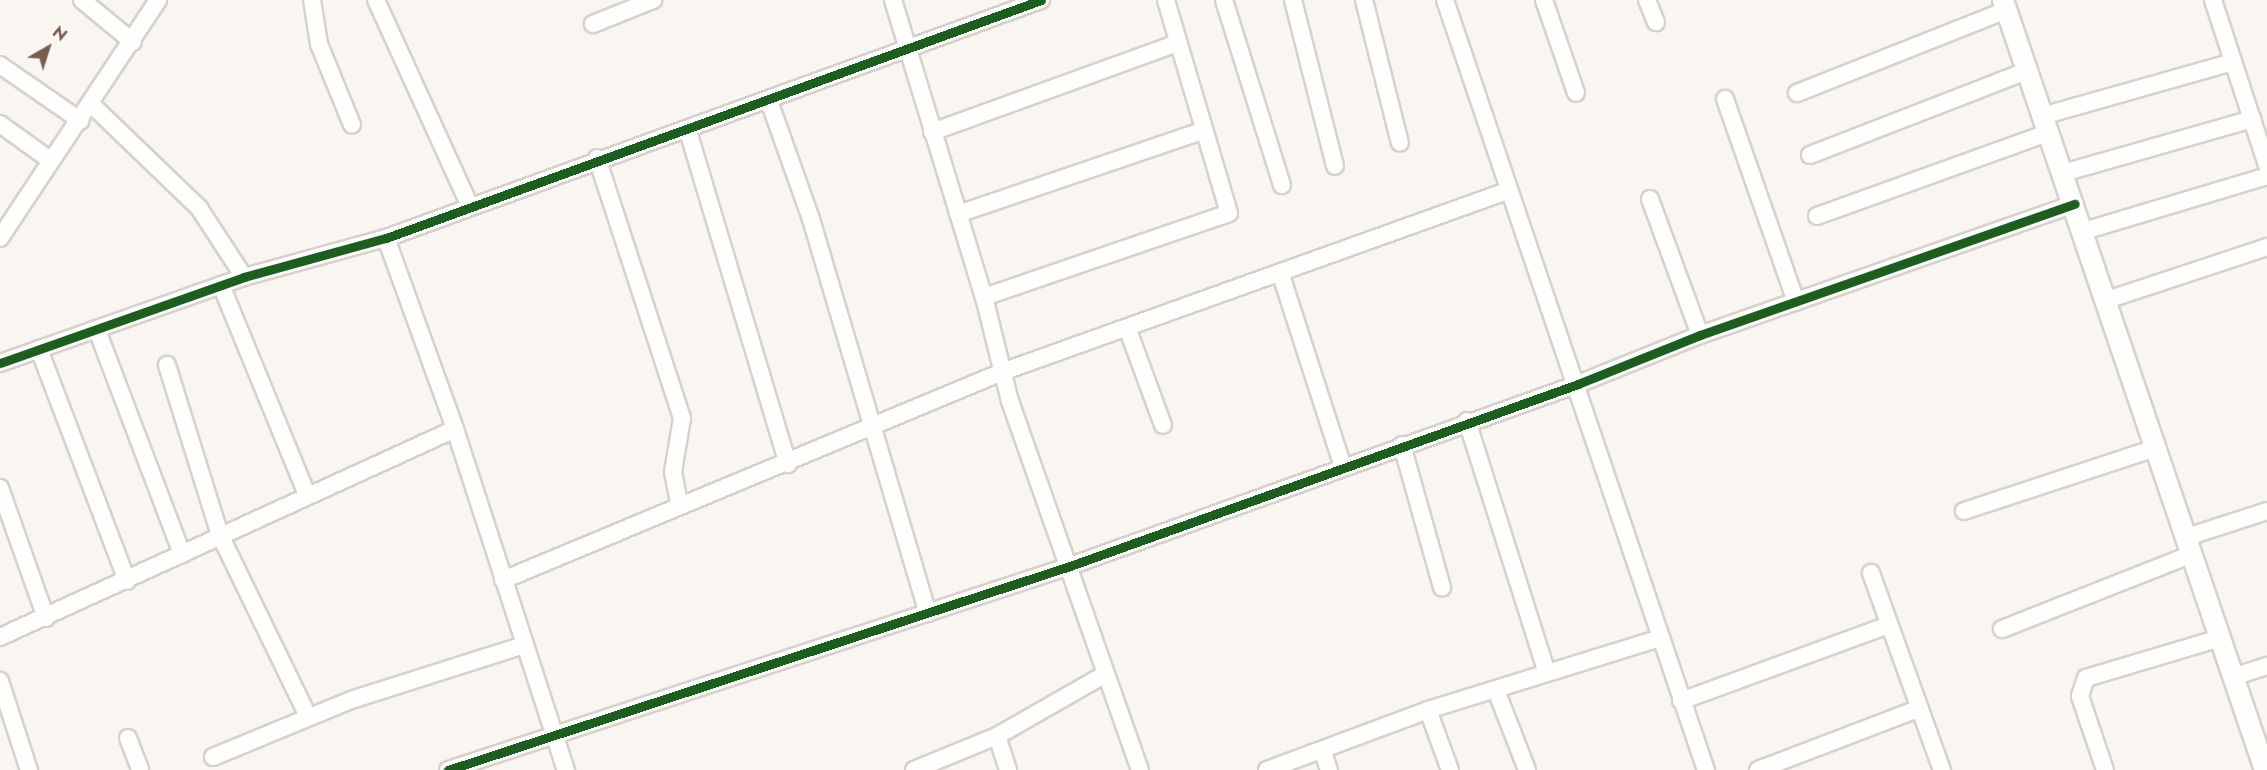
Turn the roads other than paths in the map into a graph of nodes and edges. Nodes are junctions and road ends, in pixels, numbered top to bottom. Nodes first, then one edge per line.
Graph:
1 (82, 0) edge
2 (158, 0) edge
3 (312, 0) edge
4 (376, 0) edge
5 (652, 0) edge
6 (892, 0) edge
7 (1041, 0) edge
8 (1166, 0) edge
9 (1224, 0) edge
10 (1293, 0) edge
11 (1364, 0) edge
12 (1445, 0) edge
13 (1544, 0) edge
14 (1647, 0) edge
15 (2213, 0) edge
16 (2005, 3) edge
17 (1656, 22) dead end
18 (593, 24) dead end
19 (133, 42) junction
20 (1178, 43) junction
21 (906, 46) junction
22 (2233, 62) junction
23 (0, 65) edge
24 (2027, 71) junction
25 (1576, 93) dead end
26 (1797, 93) dead end
27 (1725, 99) dead end
28 (769, 101) junction
29 (92, 105) junction
30 (2252, 119) junction
31 (81, 121) junction
32 (0, 124) edge
33 (2045, 124) junction
34 (352, 125) dead end
35 (688, 131) junction
36 (1202, 131) junction
37 (932, 132) junction
38 (1400, 143) dead end
39 (1810, 155) dead end
40 (597, 158) junction
41 (51, 160) junction
42 (2267, 165) edge
43 (1335, 166) dead end
44 (2063, 173) junction
45 (2267, 176) edge
46 (1282, 185) dead end
47 (1507, 191) junction
48 (1650, 199) dead end
49 (2075, 204) junction
50 (470, 206) junction
51 (958, 214) junction
52 (1817, 216) dead end
53 (2084, 231) junction
54 (0, 238) edge
55 (386, 238) junction
56 (2267, 247) edge
57 (1281, 275) junction
58 (244, 277) junction
59 (221, 285) junction
60 (984, 297) junction
61 (2107, 300) junction
62 (1796, 302) junction
63 (97, 330) junction
64 (1128, 330) junction
65 (1700, 335) junction
66 (39, 349) junction
67 (0, 363) edge
68 (167, 365) dead end
69 (1002, 372) junction
70 (1578, 384) junction
71 (1467, 421) junction
72 (872, 425) junction
73 (1163, 425) dead end
74 (455, 429) junction
75 (1402, 445) junction
76 (2156, 448) junction
77 (789, 464) junction
78 (1343, 467) junction
79 (0, 488) edge
80 (308, 495) junction
81 (679, 504) junction
82 (1964, 511) dead end
83 (2267, 511) edge
84 (220, 535) junction
85 (2189, 546) junction
86 (182, 554) junction
87 (1070, 566) junction
88 (1871, 573) dead end
89 (503, 580) junction
90 (127, 581) junction
91 (1442, 587) dead end
92 (928, 613) junction
93 (46, 618) junction
94 (1889, 625) junction
95 (2002, 629) dead end
96 (0, 637) edge
97 (1661, 638) junction
98 (2220, 638) junction
99 (524, 645) junction
100 (2267, 666) edge
101 (1547, 673) junction
102 (1104, 675) junction
103 (2233, 677) junction
104 (0, 681) edge
105 (1496, 690) junction
106 (1682, 701) junction
107 (4, 707) edge
108 (1920, 708) junction
109 (1428, 710) junction
110 (308, 716) junction
111 (998, 736) junction
112 (128, 738) dead end
113 (555, 738) junction
114 (1323, 752) junction
115 (213, 757) dead end
116 (29, 770) edge
117 (140, 770) edge
118 (448, 770) edge
119 (566, 770) edge
120 (914, 770) edge
121 (1008, 770) edge
122 (1140, 770) edge
123 (1266, 770) edge
124 (1329, 770) edge
125 (1450, 770) edge
126 (1527, 770) edge
127 (1706, 770) edge
128 (1758, 770) edge
129 (1942, 770) edge
130 (2105, 770) edge
131 (2265, 770) edge

1 - 19 street
2 - 19 street
3 - 34 street
4 - 50 street
5 - 18 street
6 - 21 street
7 - 21 street
8 - 20 street
9 - 46 street
10 - 43 street
11 - 38 street
12 - 47 street
13 - 25 street
14 - 17 street
15 - 22 street
16 - 24 street
16 - 26 street
19 - 29 street
20 - 36 street
20 - 37 street
21 - 28 street
21 - 37 street
22 - 30 street
22 - 33 street
23 - 31 street
24 - 33 street
24 - 39 street
27 - 62 street
28 - 35 street
28 - 72 street
29 - 31 street
29 - 58 street
30 - 42 street
30 - 44 street
31 - 41 street
32 - 41 street
33 - 44 street
33 - 52 street
35 - 40 street
35 - 77 street
36 - 51 street
36 - 60 street
37 - 51 street
40 - 50 street
40 - 81 street
41 - 54 street
44 - 49 street
45 - 53 street
47 - 57 street
47 - 70 street
48 - 65 street
49 - 53 street
49 - 62 street
50 - 55 street
51 - 60 street
53 - 61 street
55 - 58 street
55 - 74 street
56 - 61 street
57 - 64 street
57 - 78 street
58 - 59 street
59 - 63 street
59 - 80 street
60 - 69 street
61 - 76 street
62 - 65 street
63 - 66 street
63 - 86 street
64 - 69 street
64 - 73 street
65 - 70 street
66 - 67 street
66 - 90 street
68 - 84 street
69 - 72 street
69 - 87 street
70 - 71 street
70 - 97 street
71 - 75 street
71 - 101 street
72 - 77 street
72 - 92 street
74 - 80 street
74 - 89 street
75 - 78 street
75 - 91 street
76 - 82 street
76 - 85 street
77 - 81 street
78 - 87 street
79 - 93 street
80 - 84 street
81 - 89 street
83 - 85 street
84 - 86 street
84 - 110 street
85 - 95 street
85 - 98 street
86 - 90 street
87 - 92 street
87 - 102 street
88 - 94 street
89 - 99 street
90 - 93 street
92 - 113 street
93 - 96 street
94 - 106 street
94 - 108 street
97 - 101 street
97 - 106 street
98 - 103 street
98 - 130 street
99 - 110 street
99 - 113 street
100 - 103 street
101 - 105 street
102 - 111 street
102 - 122 street
103 - 131 street
104 - 107 street
105 - 109 street
105 - 126 street
106 - 127 street
107 - 116 street
108 - 128 street
108 - 129 street
109 - 114 street
109 - 125 street
110 - 115 street
111 - 120 street
111 - 121 street
112 - 117 street
113 - 118 street
113 - 119 street
114 - 123 street
114 - 124 street

